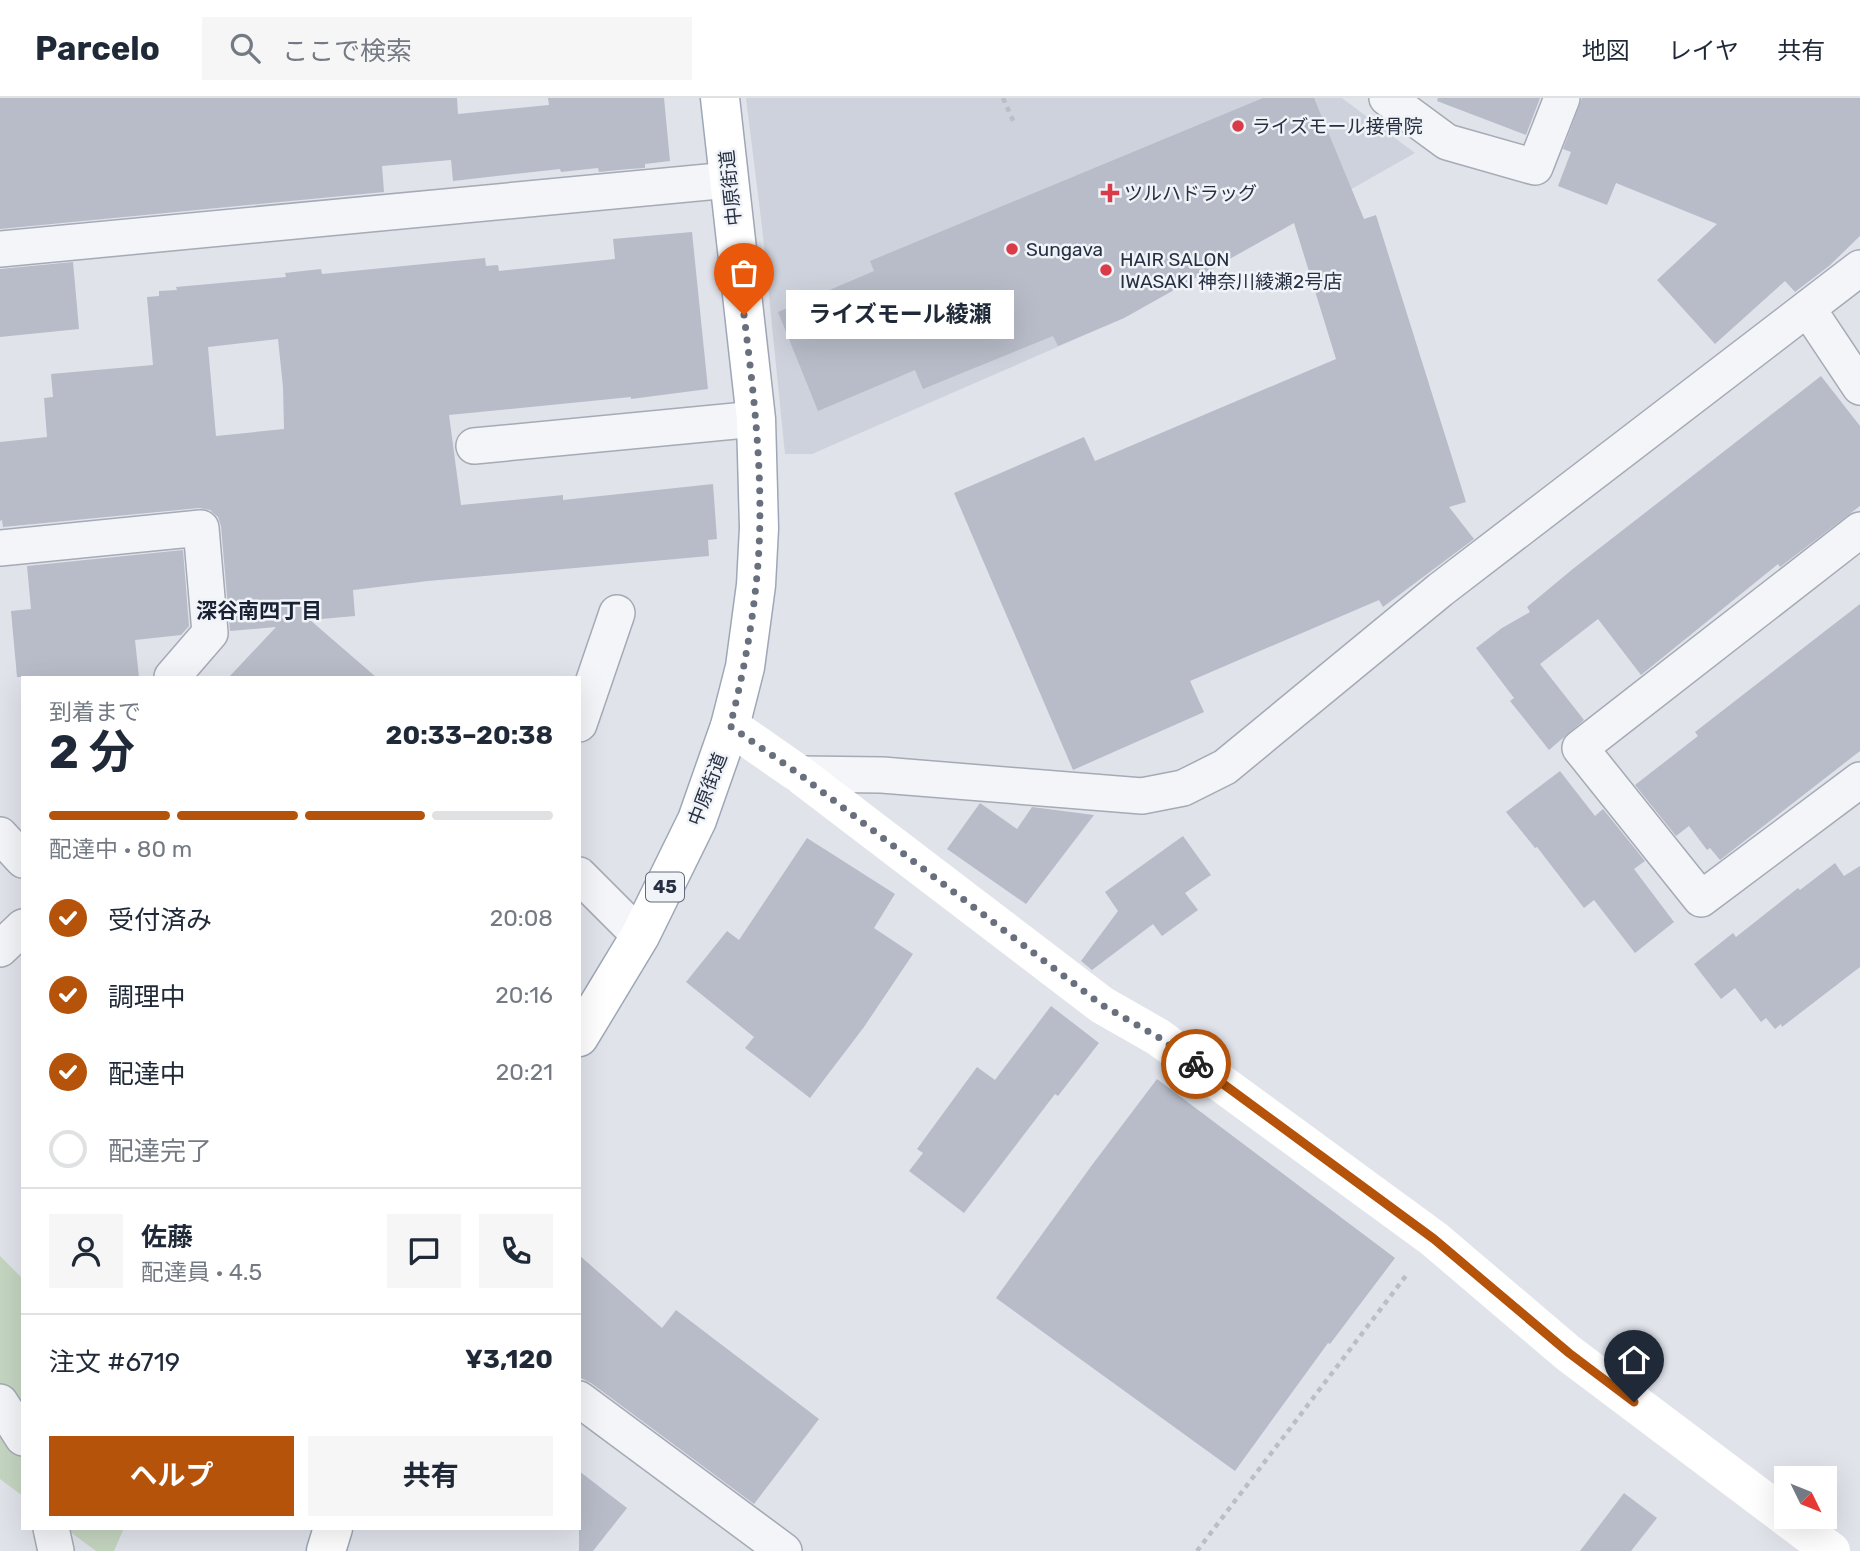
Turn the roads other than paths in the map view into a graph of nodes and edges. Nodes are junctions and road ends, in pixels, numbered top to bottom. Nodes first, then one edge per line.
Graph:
1 (720, 98) edge
2 (1387, 98) edge
3 (1562, 98) edge
4 (729, 180) junction
5 (0, 249) edge
6 (1860, 268) edge
7 (1808, 309) junction
8 (1860, 387) edge
9 (757, 419) junction
10 (474, 446) dead end
11 (1860, 530) edge
12 (0, 548) edge
13 (617, 613) dead end
14 (173, 676) edge
15 (581, 718) edge
16 (730, 726) junction
17 (799, 774) junction
18 (1860, 780) edge
19 (581, 877) edge
20 (21, 929) edge
21 (640, 936) junction
22 (0, 949) edge
23 (581, 1034) edge
24 (581, 1400) edge
25 (0, 1402) edge
26 (21, 1435) edge
27 (51, 1530) edge
28 (332, 1530) edge
29 (56, 1551) edge
30 (326, 1551) edge
31 (784, 1551) edge
32 (1831, 1551) edge

1 - 4 street, 中原街道 / 45
2 - 3 street
4 - 5 street
4 - 9 street, 中原街道 / 45
6 - 7 street
7 - 8 street
7 - 17 street
9 - 10 street
9 - 16 street, 中原街道 / 45
11 - 18 street
12 - 14 street
13 - 15 street
16 - 17 street
16 - 21 street, 中原街道 / 45
17 - 32 street
19 - 21 street
20 - 22 street
21 - 23 street, 中原街道 / 45
24 - 31 street
25 - 26 street
27 - 29 street
28 - 30 street

